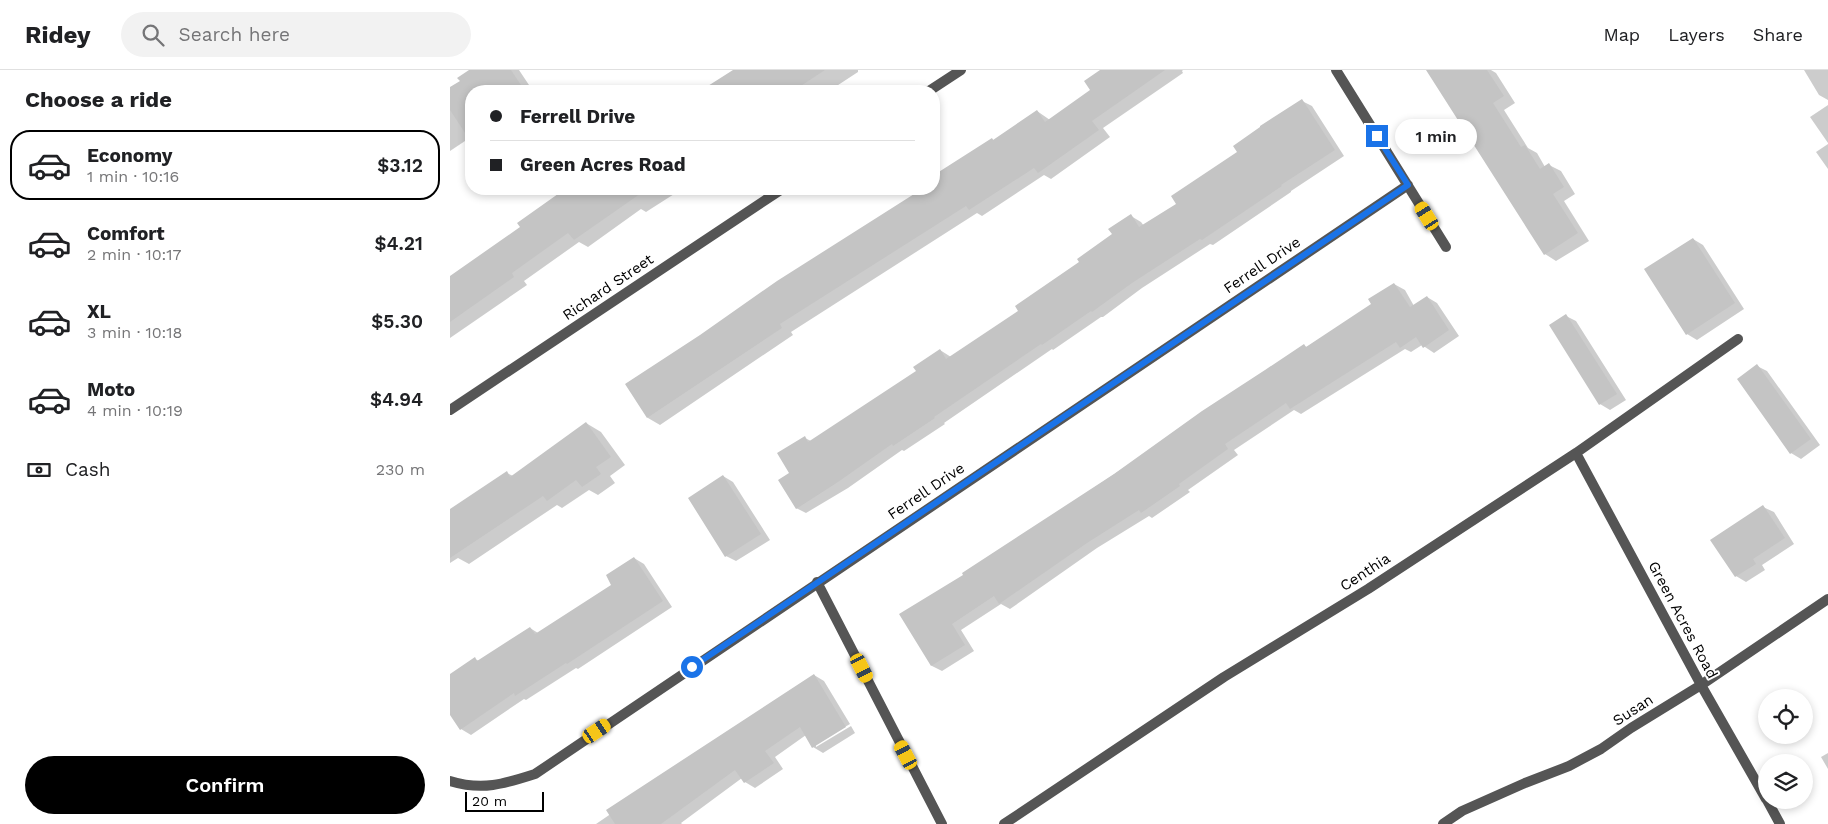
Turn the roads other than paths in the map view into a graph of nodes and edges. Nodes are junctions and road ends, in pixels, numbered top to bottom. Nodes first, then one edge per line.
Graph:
1 (961, 70) edge
2 (1336, 70) edge
3 (938, 85) edge
4 (1408, 185) junction
5 (773, 195) edge
6 (1446, 247) dead end
7 (1738, 339) dead end
8 (450, 410) edge
9 (1576, 453) junction
10 (817, 582) junction
11 (1828, 599) edge
12 (1701, 685) junction
13 (450, 781) edge
14 (1758, 786) edge
15 (1771, 809) edge
16 (942, 824) edge
17 (1004, 824) edge
18 (1443, 824) edge
19 (1780, 824) edge

1 - 3 street
2 - 4 street
4 - 6 street
4 - 10 street, Ferrell Drive
5 - 8 street, Richard Street
7 - 9 street, Centhia
9 - 12 street, Green Acres Road
9 - 17 street, Centhia
10 - 13 street, Ferrell Drive
10 - 16 street
11 - 12 street, Susan
12 - 14 street, Green Acres Road
12 - 18 street, Susan
15 - 19 street, Green Acres Road

